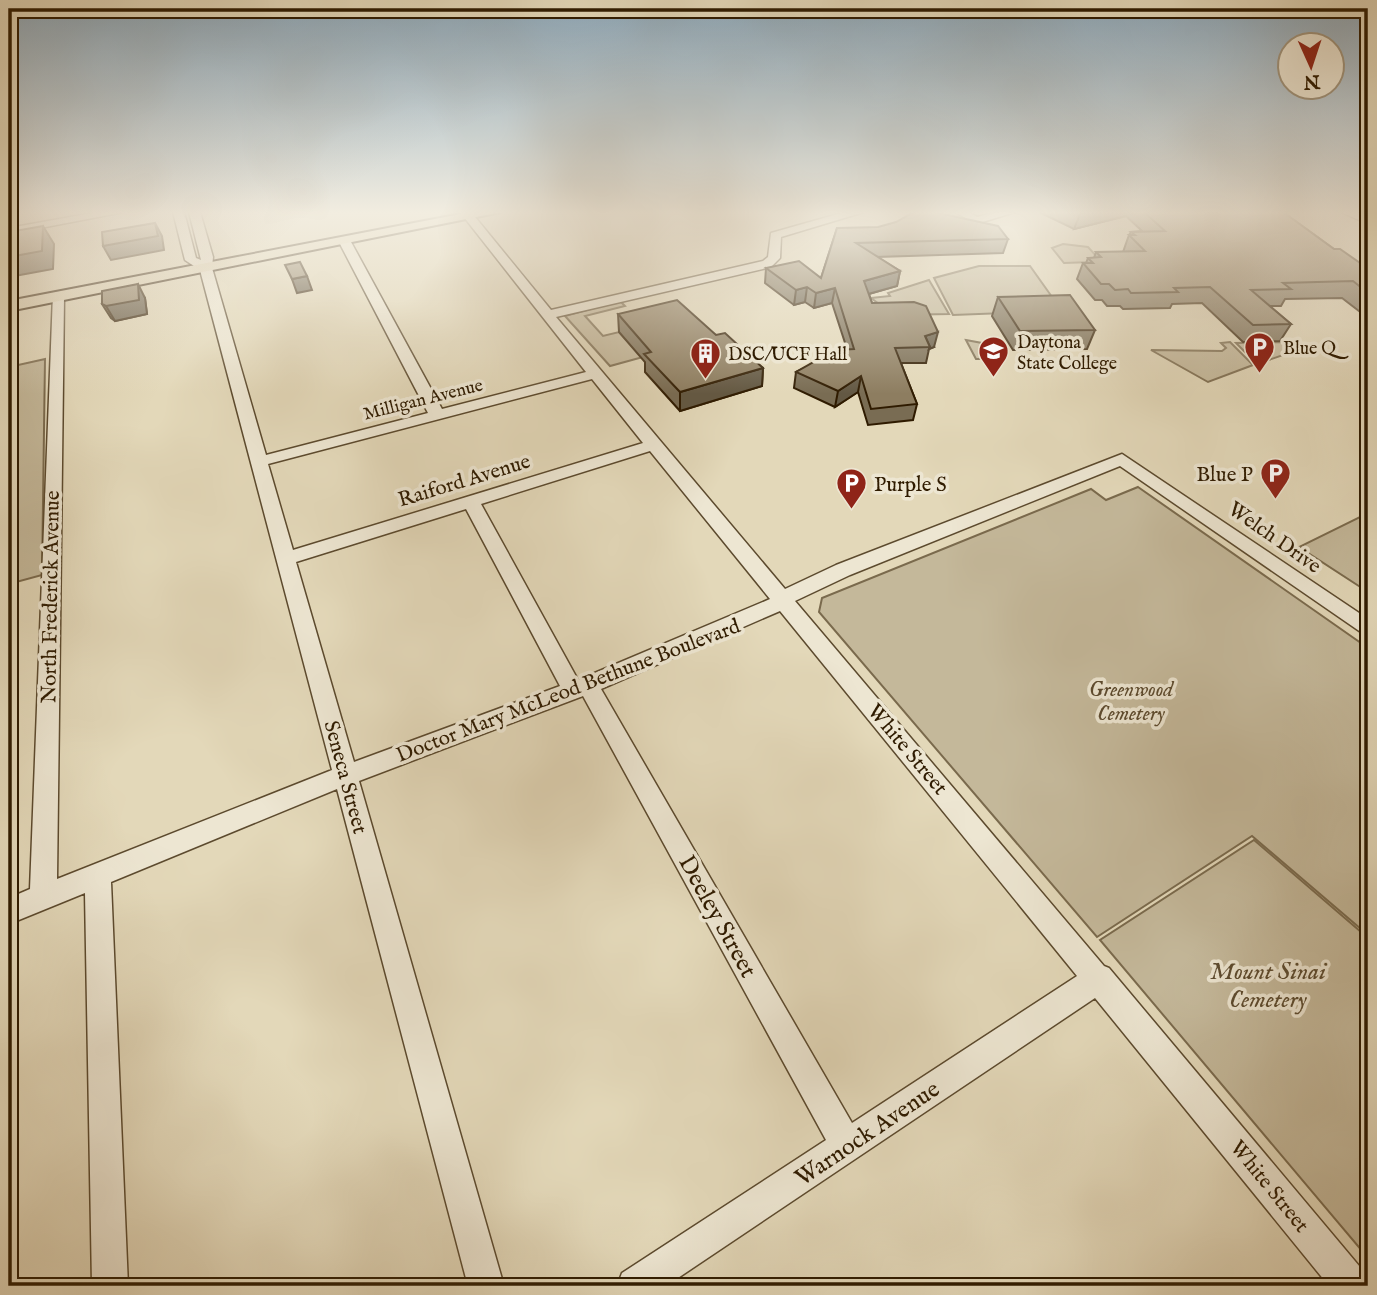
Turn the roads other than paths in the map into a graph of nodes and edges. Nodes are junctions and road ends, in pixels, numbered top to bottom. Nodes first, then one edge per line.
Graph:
1 (140, 272) edge
2 (158, 272) edge
3 (204, 272) edge
4 (361, 272) edge
5 (512, 272) edge
6 (730, 272) edge
7 (9, 295) edge
8 (58, 297) junction
9 (9, 306) edge
10 (546, 315) junction
11 (595, 374) junction
12 (437, 415) junction
13 (654, 445) junction
14 (1122, 459) joint
15 (261, 461) junction
16 (471, 502) junction
17 (287, 558) junction
18 (785, 602) junction
19 (1368, 629) edge
20 (581, 688) junction
21 (346, 775) junction
22 (98, 875) junction
23 (43, 897) junction
24 (9, 911) edge
25 (1099, 978) junction
26 (847, 1146) junction
27 (110, 1286) edge
28 (486, 1286) edge
29 (635, 1286) edge
30 (1352, 1286) edge

1 - 7 main road
2 - 8 main road
3 - 15 street, Seneca Street
4 - 12 street
5 - 10 street, White Street
6 - 10 street
8 - 9 main road
8 - 23 street, North Frederick Avenue
10 - 11 street, White Street
11 - 12 street, Milligan Avenue
11 - 13 street, White Street
12 - 15 street, Milligan Avenue
13 - 16 street, Raiford Avenue
13 - 18 street, White Street
14 - 18 street, Doctor Mary McLeod Bethune Boulevard
14 - 19 street, Welch Drive
15 - 17 street, Seneca Street
16 - 17 street, Raiford Avenue
16 - 20 street, Deeley Street
17 - 21 street, Seneca Street
18 - 20 street, Doctor Mary McLeod Bethune Boulevard
18 - 25 street, White Street
20 - 21 street, Doctor Mary McLeod Bethune Boulevard
20 - 26 street, Deeley Street
21 - 22 street, Doctor Mary McLeod Bethune Boulevard
21 - 28 street, Seneca Street
22 - 23 street, Doctor Mary McLeod Bethune Boulevard
22 - 27 street
23 - 24 street, Doctor Mary McLeod Bethune Boulevard
25 - 26 street, Warnock Avenue
25 - 30 street, White Street
26 - 29 street, Warnock Avenue

